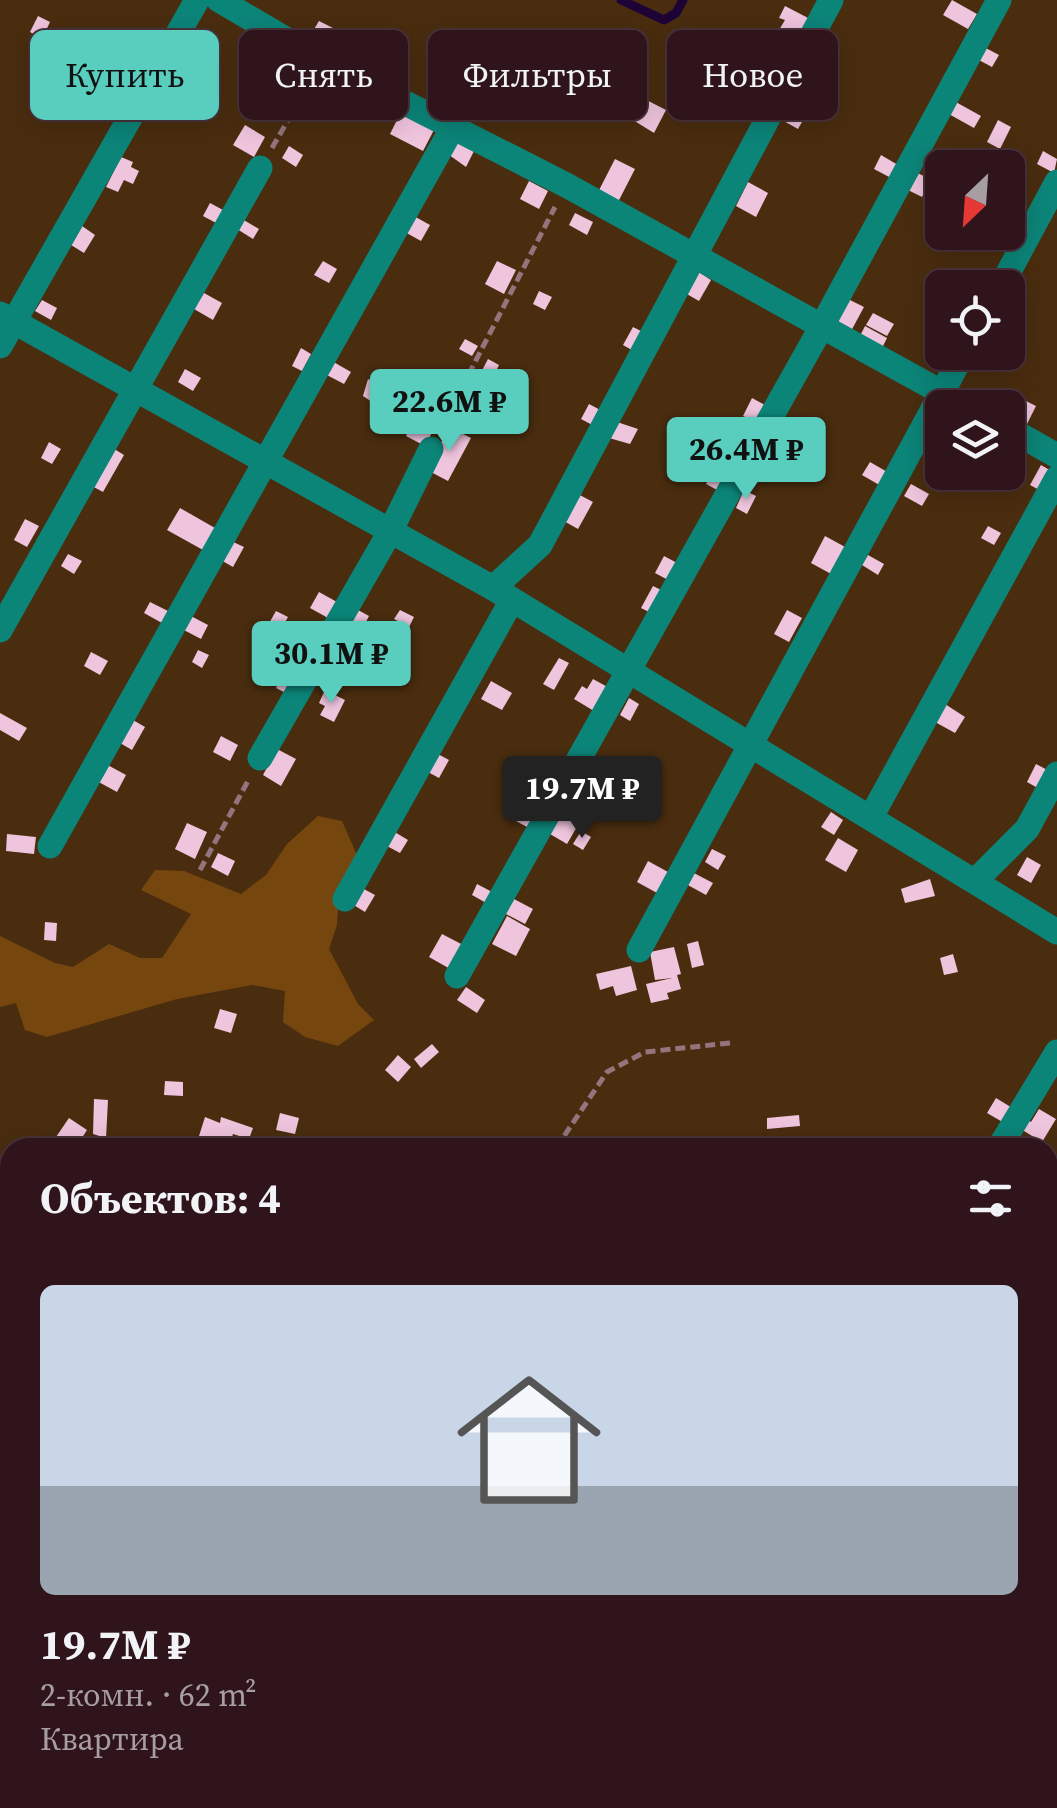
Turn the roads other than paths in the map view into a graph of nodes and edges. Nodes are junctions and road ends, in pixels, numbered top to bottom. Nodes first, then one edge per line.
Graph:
1 (196, 0) edge
2 (219, 0) edge
3 (831, 0) edge
4 (999, 0) edge
5 (453, 127) junction
6 (260, 168) road end
7 (1057, 182) edge
8 (694, 254) junction
9 (1010, 270) edge
10 (7, 318) edge
11 (822, 326) junction
12 (0, 346) edge
13 (135, 389) junction
14 (938, 390) edge
15 (925, 423) edge
16 (1025, 438) edge
17 (431, 449) road end
18 (1057, 456) edge
19 (264, 460) junction
20 (1057, 478) edge
21 (392, 530) junction
22 (502, 594) junction
23 (0, 630) edge
24 (628, 671) junction
25 (750, 745) junction
26 (260, 758) road end
27 (1057, 774) edge
28 (871, 817) junction
29 (50, 846) dead end
30 (975, 881) junction
31 (345, 899) dead end
32 (1057, 932) edge
33 (639, 950) dead end
34 (457, 976) dead end
35 (1057, 1052) edge
36 (1005, 1138) edge

1 - 10 street
2 - 5 street
3 - 8 street
4 - 11 street
5 - 8 street
5 - 19 street
6 - 13 street
7 - 9 street
8 - 11 street
8 - 22 street
10 - 12 street
10 - 13 street
11 - 14 street
11 - 24 street
13 - 19 street
13 - 23 street
15 - 25 street
16 - 18 street
17 - 21 street
19 - 21 street
19 - 29 street
20 - 28 street
21 - 22 street
21 - 26 street
22 - 24 street
22 - 31 street
24 - 25 street
24 - 34 street
25 - 28 street
25 - 33 street
27 - 30 street
28 - 30 street
30 - 32 street
35 - 36 street

